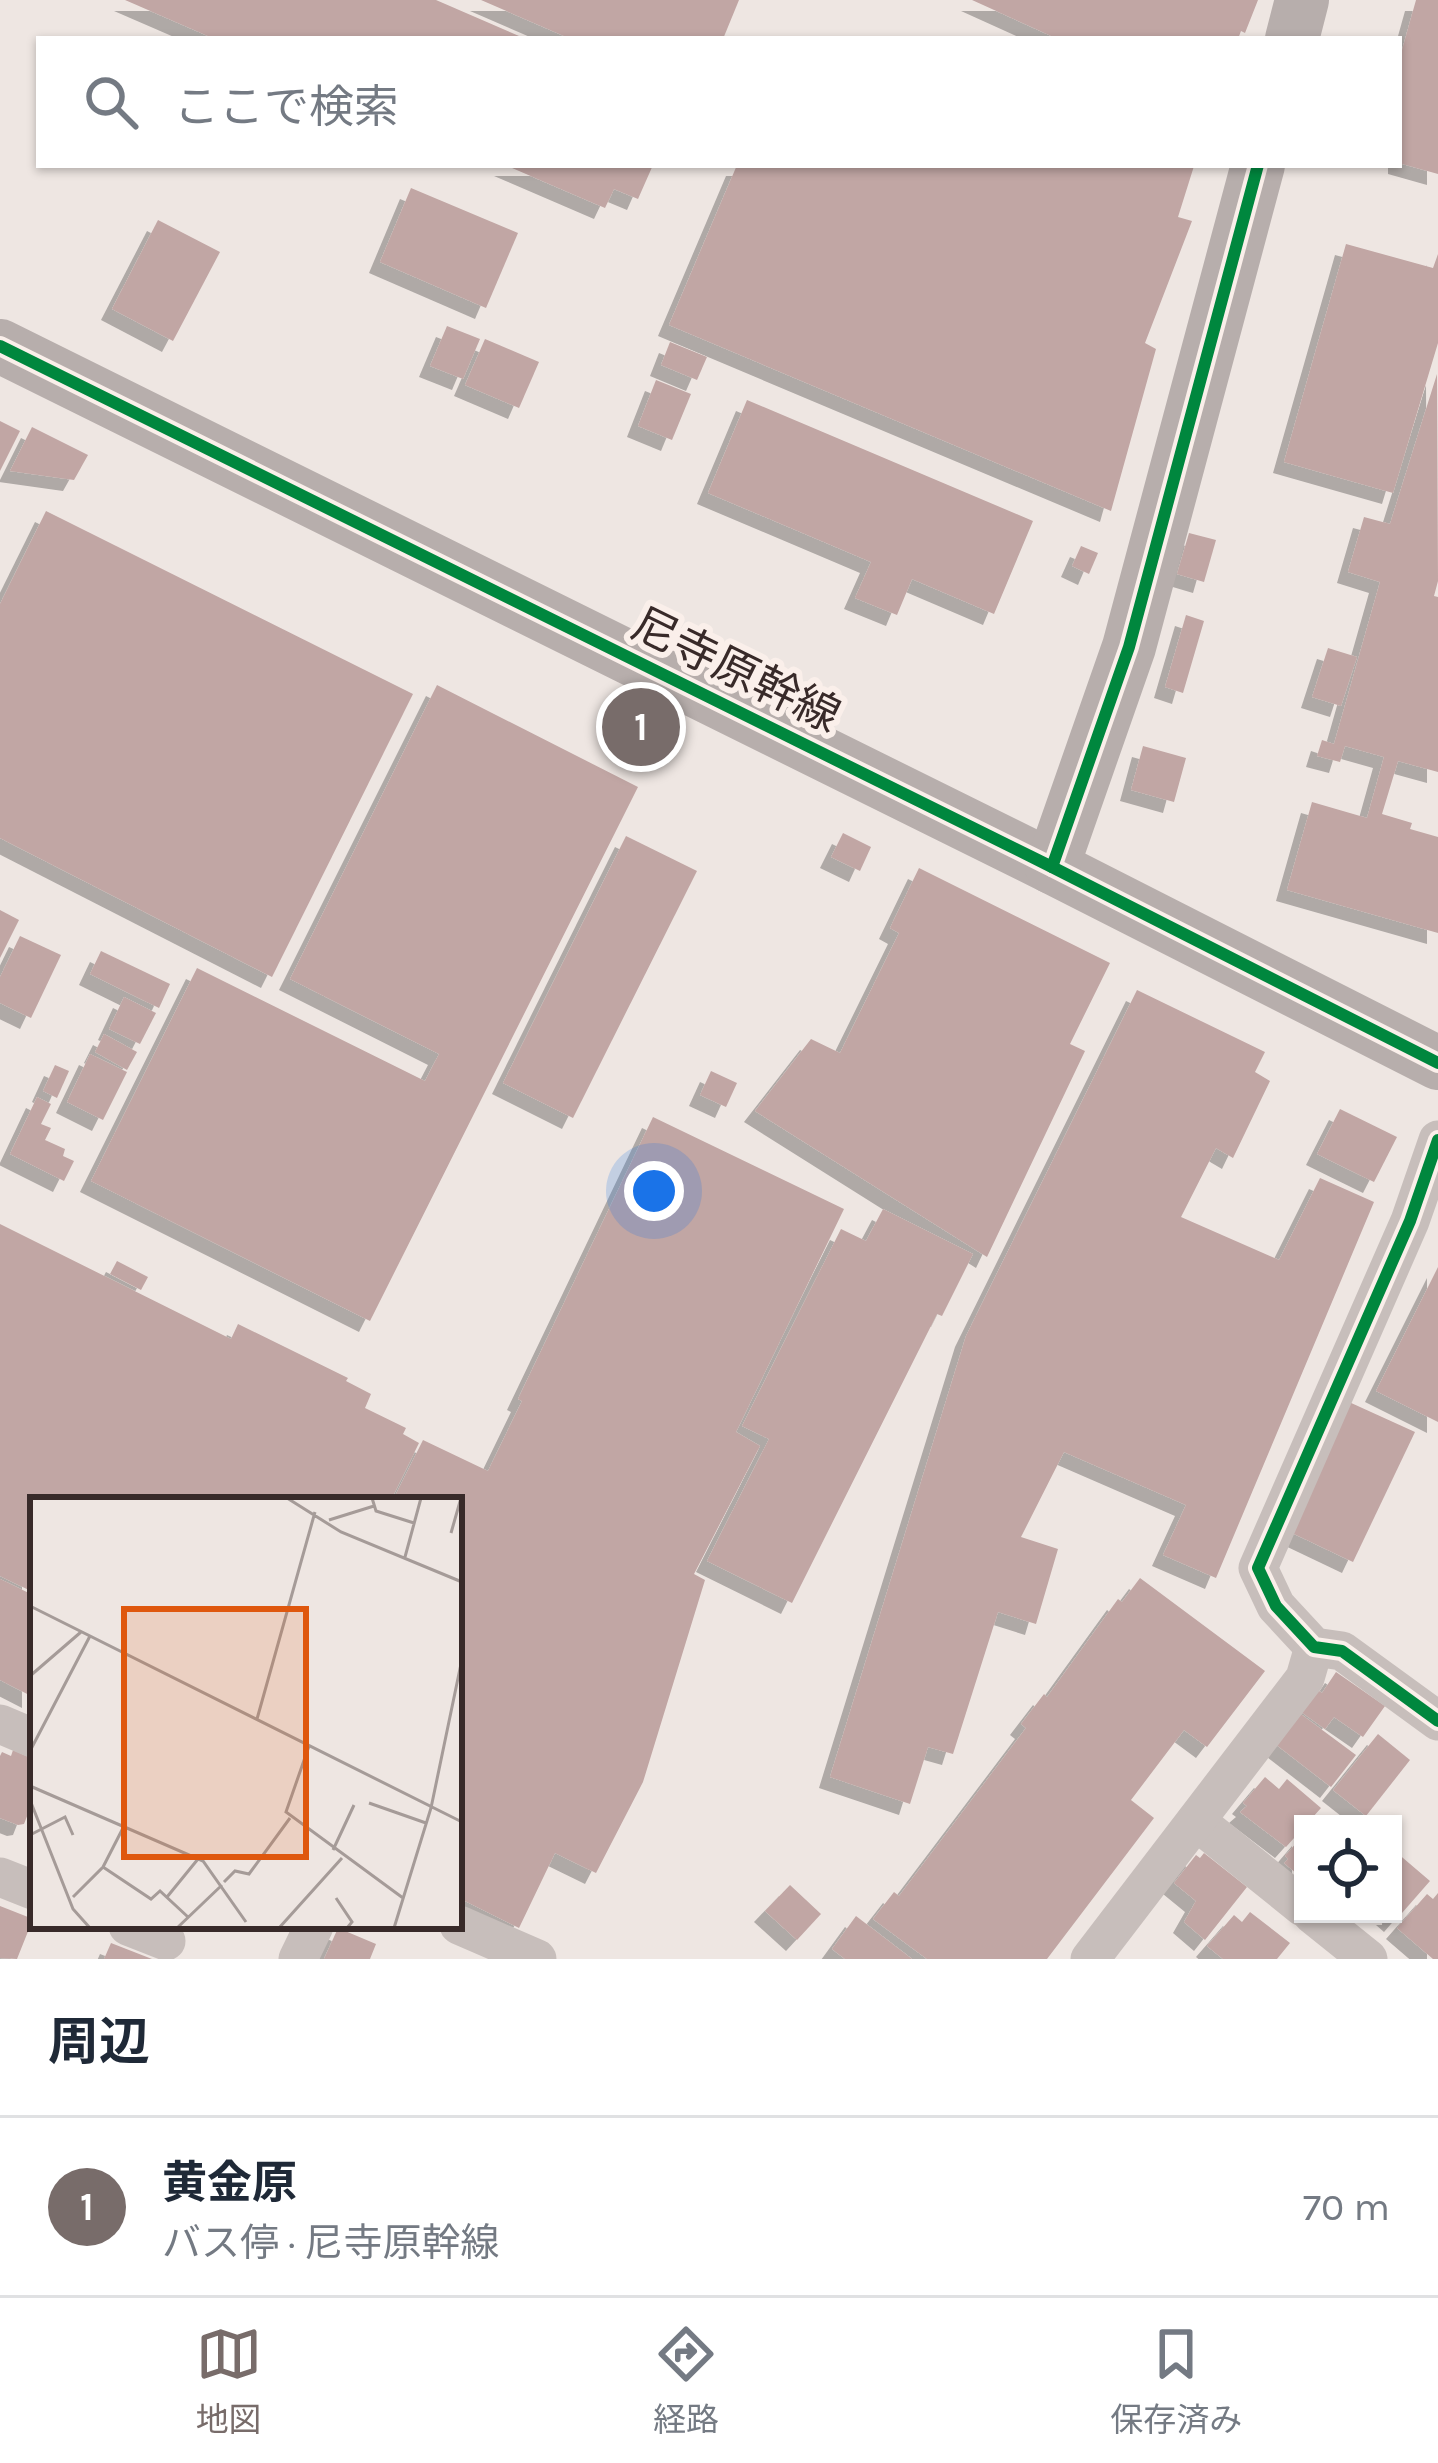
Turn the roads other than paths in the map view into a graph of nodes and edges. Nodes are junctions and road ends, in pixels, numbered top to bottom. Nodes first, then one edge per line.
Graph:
1 (1302, 0) edge
2 (1293, 36) edge
3 (1257, 168) edge
4 (0, 346) edge
5 (1052, 867) junction
6 (1438, 1063) edge
7 (1438, 1140) edge
8 (1314, 1647) junction
9 (1438, 1721) edge
10 (0, 1724) edge
11 (30, 1737) edge
12 (1196, 1821) junction
13 (0, 1877) edge
14 (30, 1889) edge
15 (1294, 1900) edge
16 (1323, 1923) edge
17 (462, 1926) edge
18 (136, 1929) edge
19 (313, 1929) edge
20 (166, 1940) dead end
21 (298, 1959) edge
22 (537, 1959) edge
23 (1090, 1959) edge
24 (1368, 1959) edge

1 - 2 street
3 - 5 street
4 - 5 street, 尼寺原幹線
5 - 6 street, 尼寺原幹線
7 - 8 street
8 - 9 street
8 - 12 street
10 - 11 street
12 - 15 street
12 - 23 street
13 - 14 street
16 - 24 street
17 - 22 street
18 - 20 street
19 - 21 street

